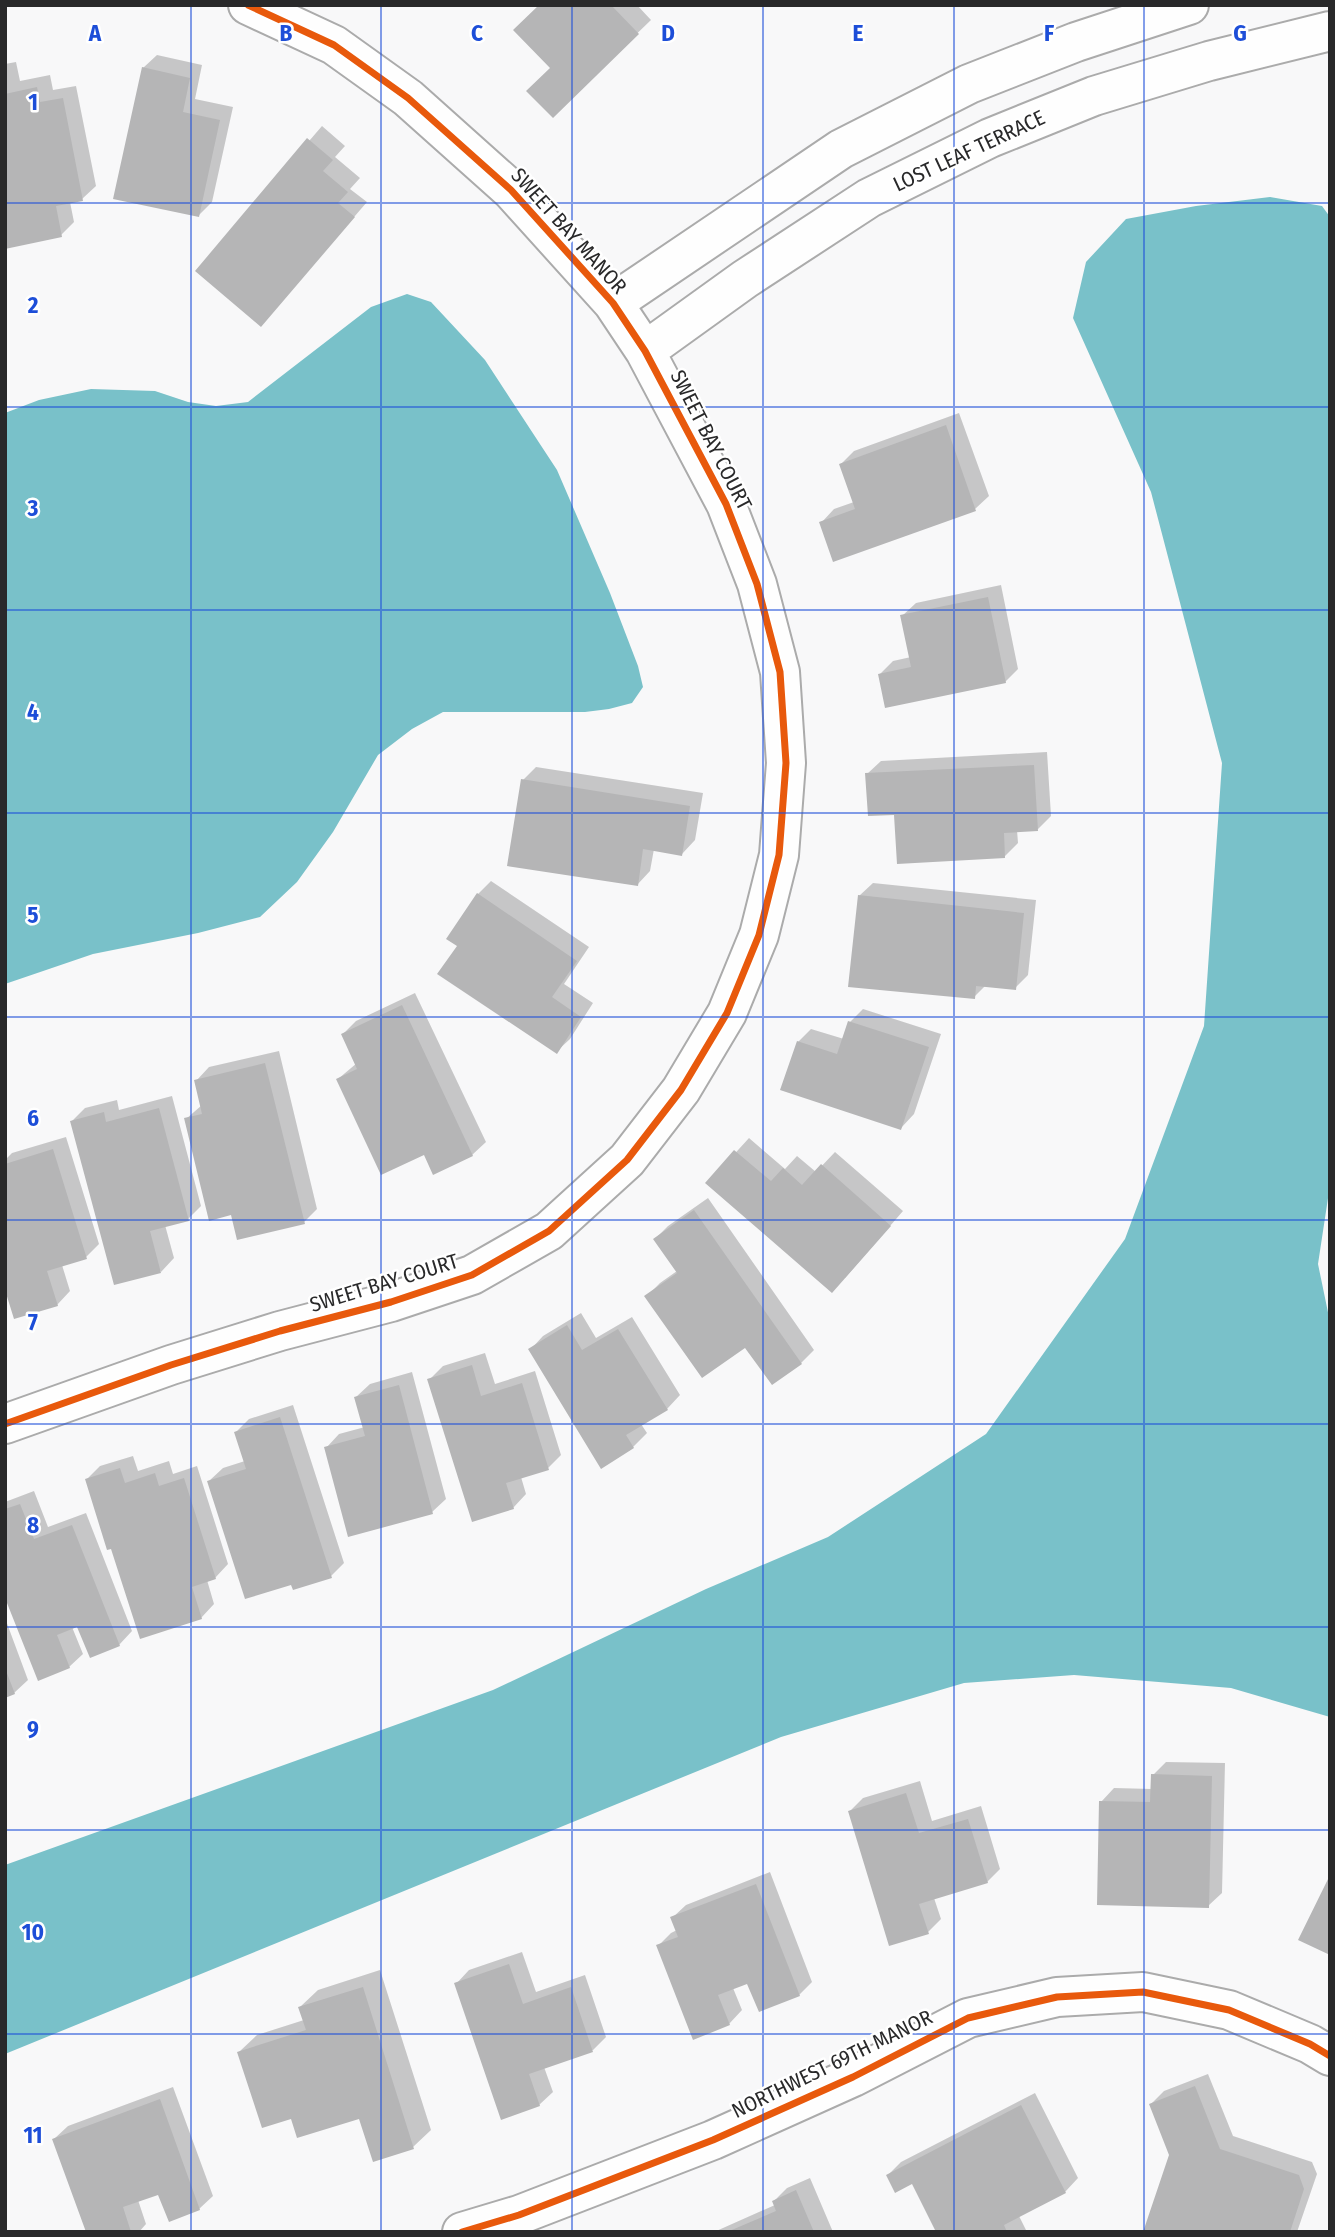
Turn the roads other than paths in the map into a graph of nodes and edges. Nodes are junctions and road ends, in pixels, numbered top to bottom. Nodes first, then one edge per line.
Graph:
1 (248, 5) edge
2 (1189, 5) edge
3 (1326, 22) edge
4 (613, 303) junction
5 (645, 351) junction
6 (5, 1423) edge
7 (1330, 2056) edge
8 (462, 2232) edge

1 - 4 street, SWEET BAY MANOR
2 - 4 street
3 - 5 street, LOST LEAF TERRACE
4 - 5 street, SWEET BAY MANOR
5 - 6 street, SWEET BAY COURT
7 - 8 street, NORTHWEST 69TH MANOR

